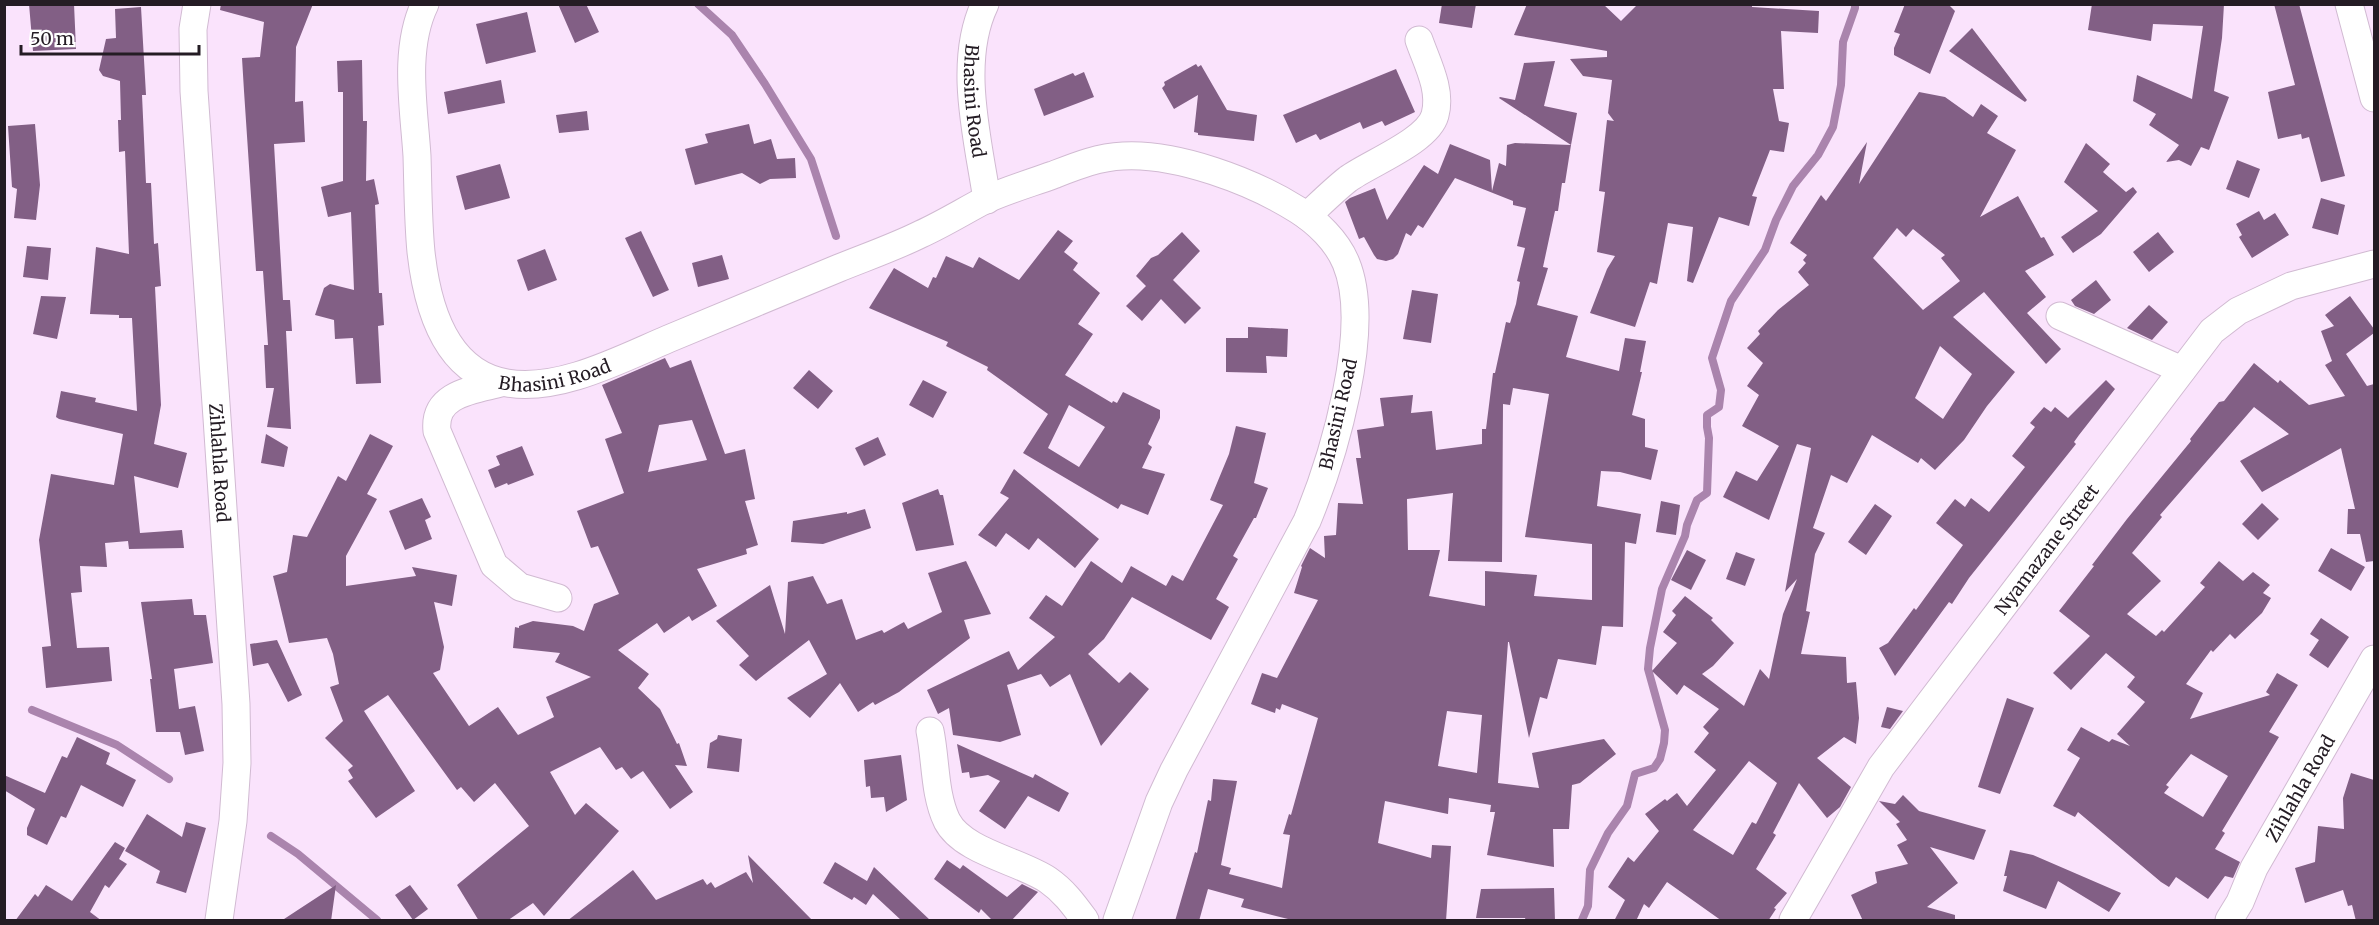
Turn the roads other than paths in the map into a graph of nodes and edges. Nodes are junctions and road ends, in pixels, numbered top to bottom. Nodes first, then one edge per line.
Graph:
1 (197, 4) edge
2 (425, 4) edge
3 (985, 4) edge
4 (2349, 4) edge
5 (1419, 40) dead end
6 (2374, 98) edge
7 (987, 200) junction
8 (1307, 216) junction
9 (2374, 264) edge
10 (2060, 316) dead end
11 (2182, 370) junction
12 (501, 383) junction
13 (558, 598) dead end
14 (2374, 659) edge
15 (930, 731) dead end
16 (219, 921) edge
17 (1085, 921) edge
18 (1117, 921) edge
19 (1793, 921) edge
20 (2229, 921) edge

1 - 16 street, Zihlahla Road
2 - 12 street, Bhasini Road
3 - 7 street, Bhasini Road
4 - 6 street
5 - 8 street
7 - 8 street, Bhasini Road
7 - 12 street, Bhasini Road
8 - 18 street, Bhasini Road
9 - 11 street, Nyamazane Street
10 - 11 street
11 - 19 street, Nyamazane Street
12 - 13 street
14 - 20 street, Zihlahla Road
15 - 17 street

